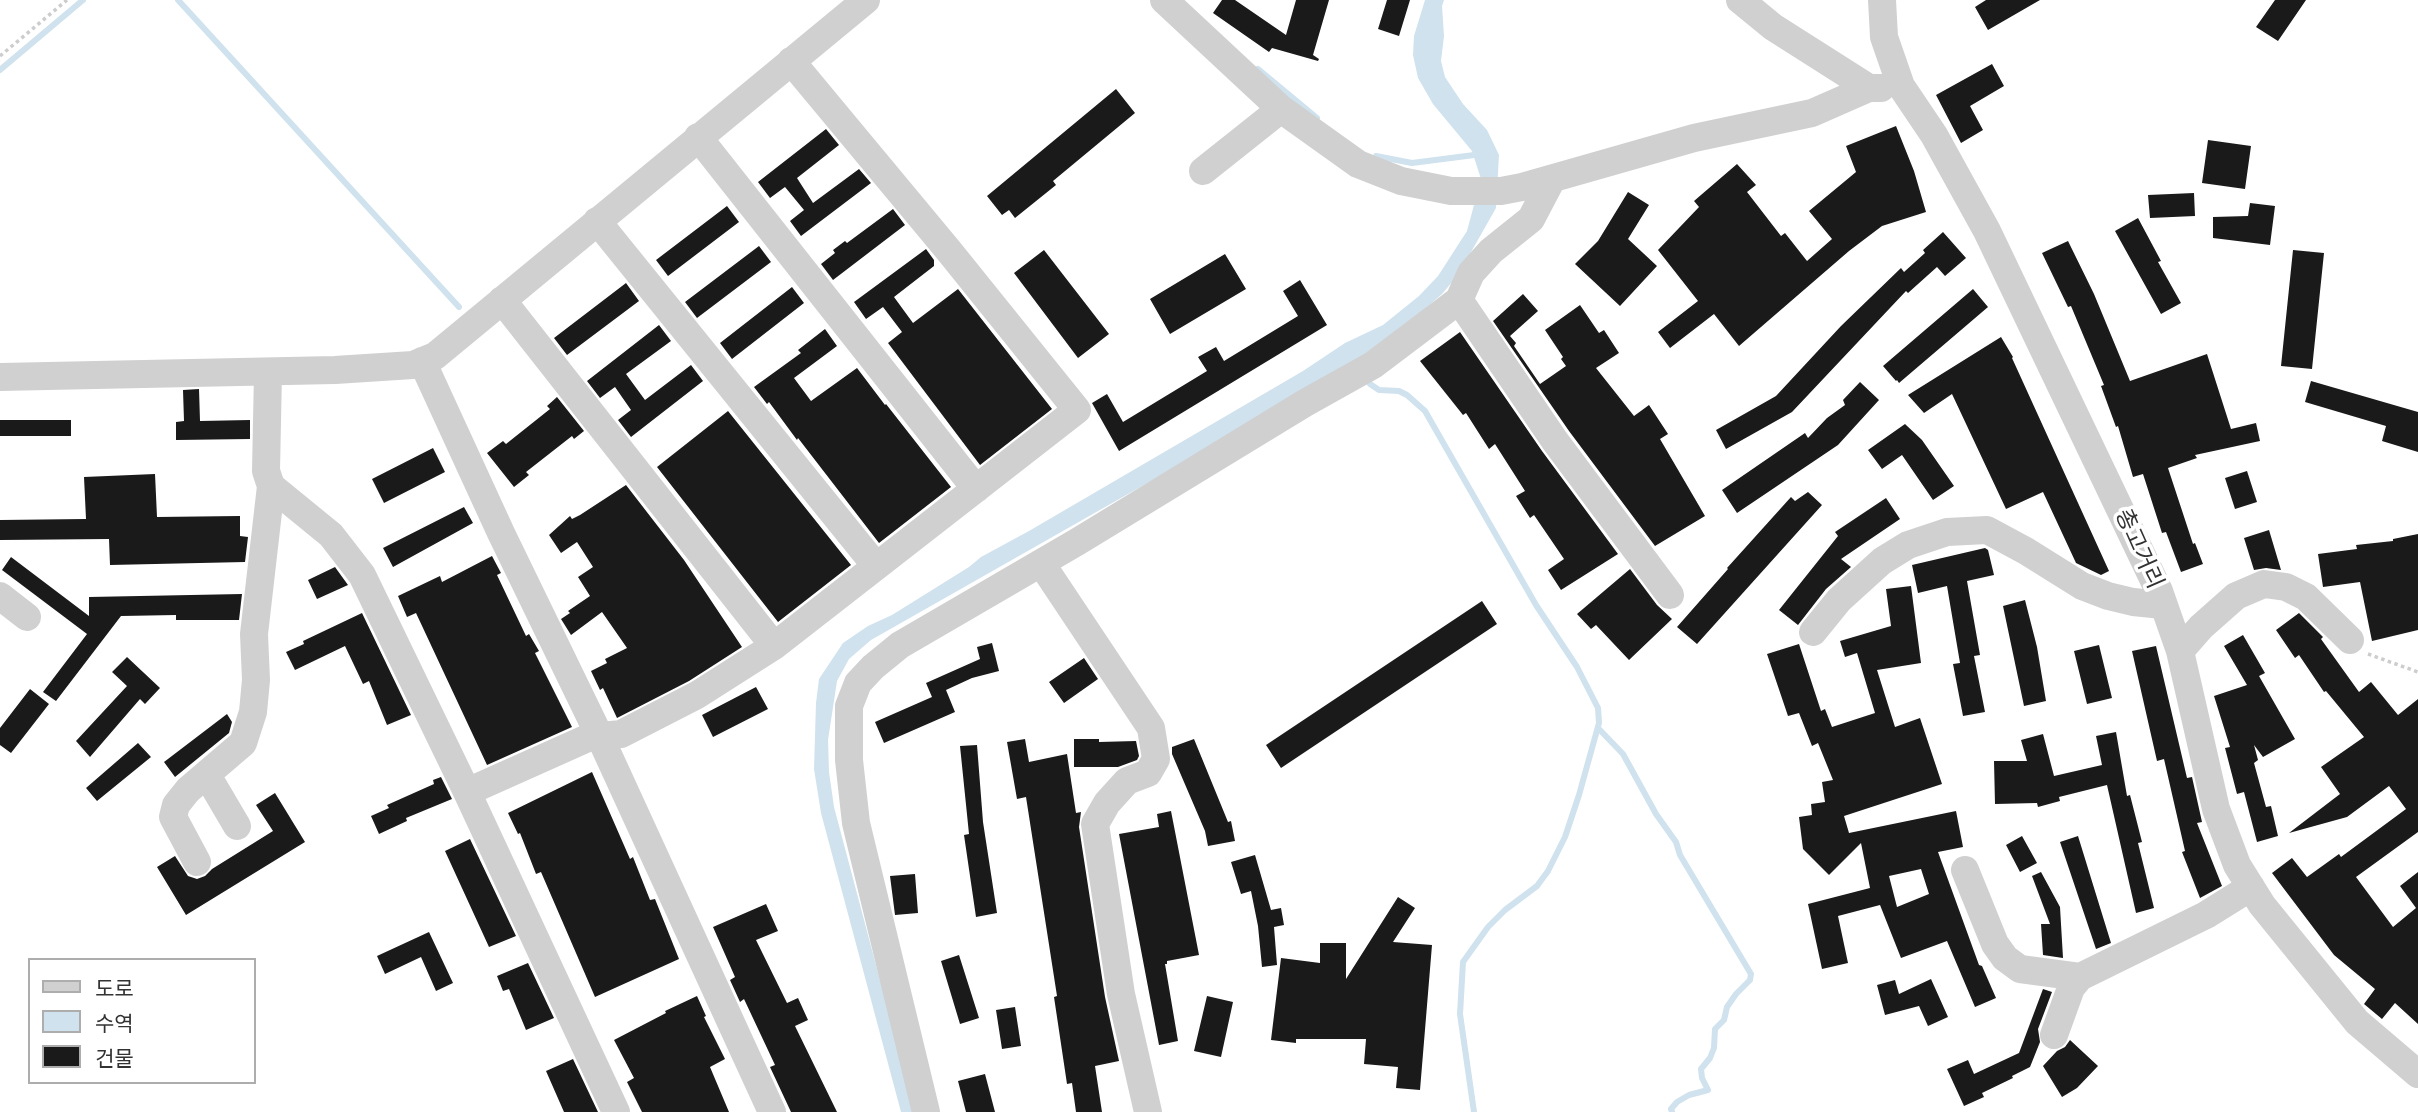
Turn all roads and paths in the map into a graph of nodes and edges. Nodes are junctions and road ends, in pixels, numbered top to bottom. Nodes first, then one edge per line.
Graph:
1 (67, 0) edge
2 (866, 0) edge
3 (1164, 0) edge
4 (1740, 0) edge
5 (1882, 0) edge
6 (0, 56) edge
7 (791, 61) junction
8 (1901, 86) junction
9 (1869, 88) junction
10 (1281, 109) junction
11 (698, 137) junction
12 (1203, 171) dead end
13 (1552, 179) junction
14 (597, 221) junction
15 (502, 300) junction
16 (1459, 300) junction
17 (422, 361) junction
18 (268, 372) junction
19 (0, 377) edge
20 (271, 486) junction
21 (976, 489) junction
22 (1041, 563) junction
23 (876, 566) junction
24 (1670, 595) dead end
25 (0, 596) edge
26 (2163, 605) junction
27 (27, 617) dead end
28 (1813, 632) dead end
29 (2350, 640) joint
30 (774, 646) junction
31 (2180, 651) junction
32 (2418, 671) edge
33 (600, 737) junction
34 (207, 775) junction
35 (467, 792) junction
36 (237, 826) dead end
37 (197, 862) dead end
38 (1965, 870) dead end
39 (2251, 887) junction
40 (2080, 977) junction
41 (2054, 1035) dead end
42 (2418, 1074) edge
43 (616, 1112) edge
44 (772, 1112) edge
45 (926, 1112) edge
46 (1148, 1112) edge

1 - 6 path
2 - 7 street
3 - 10 street
4 - 9 street
5 - 8 street, 총고거리
7 - 11 street
7 - 21 street
8 - 9 street
8 - 26 street, 총고거리
9 - 13 street
10 - 12 street
10 - 13 street
11 - 14 street
11 - 21 street
13 - 16 street
14 - 15 street
14 - 23 street
15 - 17 street
15 - 30 street
16 - 22 street
16 - 24 street
17 - 18 street
17 - 33 street
18 - 19 street
18 - 20 street
20 - 34 street
20 - 35 street
21 - 23 street
22 - 45 street
22 - 46 street
23 - 30 street
25 - 27 street
26 - 28 street
26 - 31 street, 총고거리
29 - 31 street
29 - 32 path
30 - 33 street
31 - 39 street, 총고거리
33 - 35 street
33 - 44 street
34 - 36 street
34 - 37 street
35 - 43 street
38 - 40 street
39 - 40 street
39 - 42 street, 총고거리
40 - 41 street

